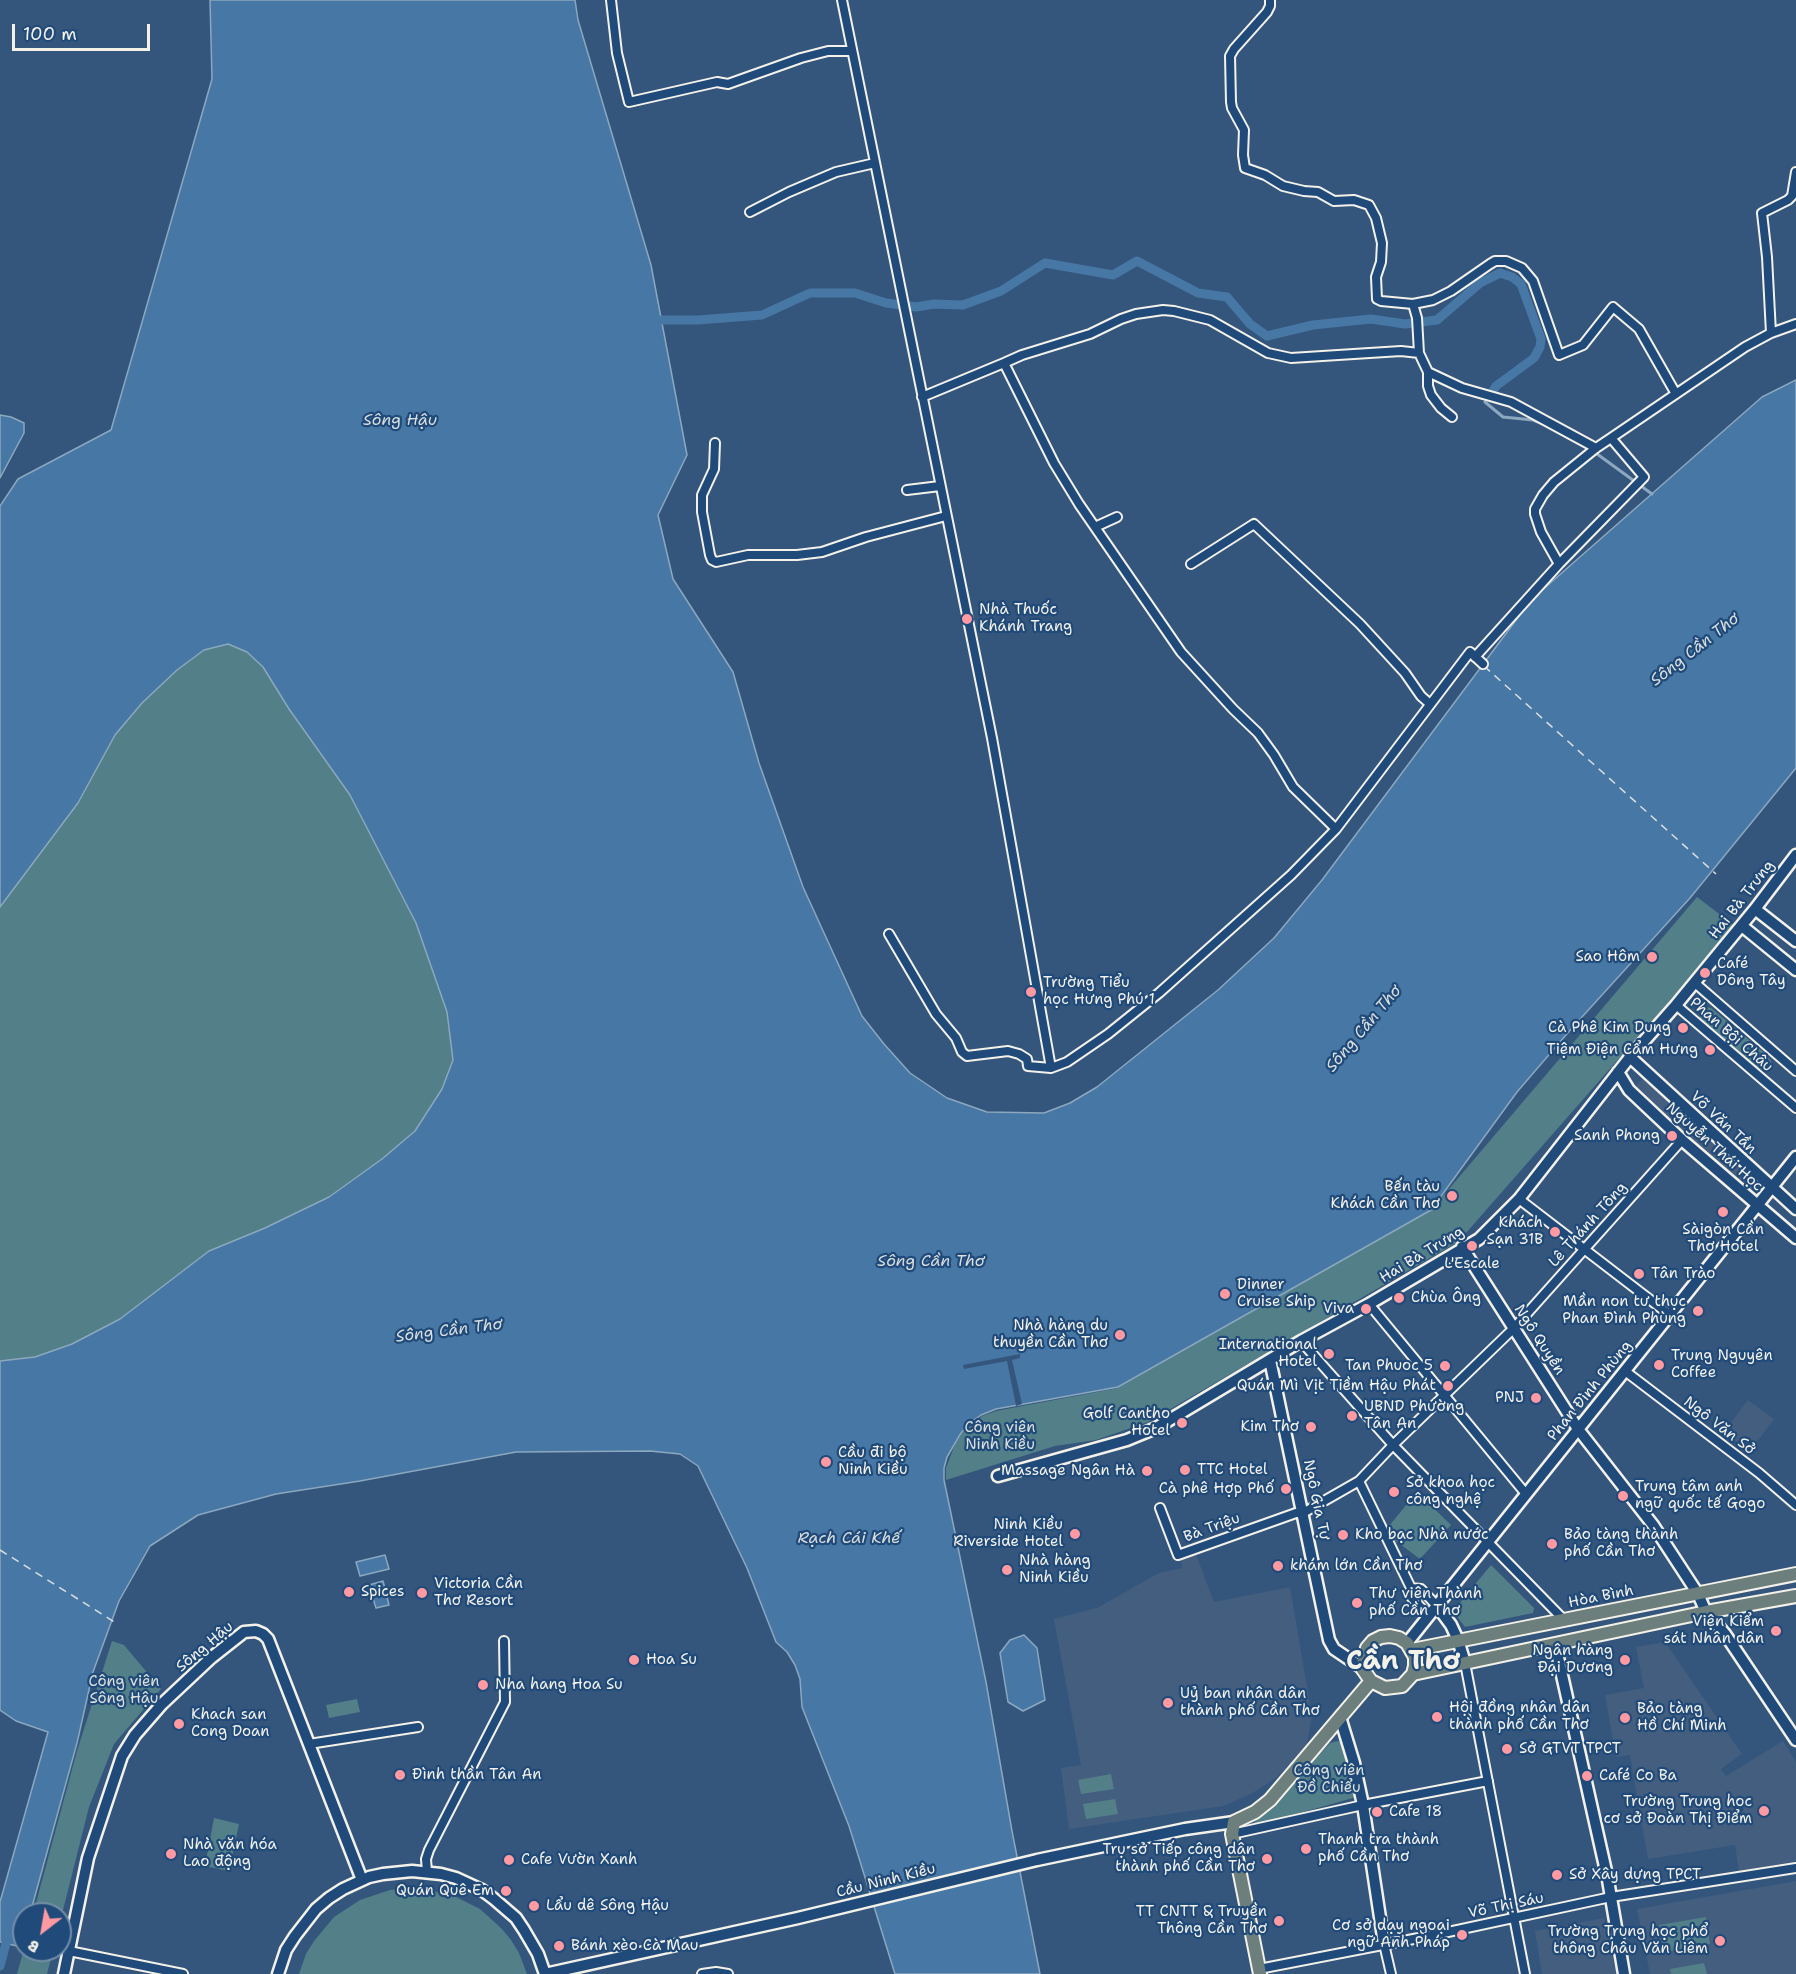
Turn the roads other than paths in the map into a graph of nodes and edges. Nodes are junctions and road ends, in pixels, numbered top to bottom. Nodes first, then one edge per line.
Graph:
1 (611, 0) edge
2 (842, 0) edge
3 (1270, 0) edge
4 (852, 51) junction
5 (875, 163) junction
6 (1796, 172) edge
7 (750, 212) dead end
8 (1413, 304) junction
9 (1796, 324) edge
10 (1771, 333) junction
11 (1419, 353) junction
12 (1004, 363) junction
13 (1428, 372) junction
14 (1676, 394) junction
15 (922, 397) junction
16 (1452, 417) dead end
17 (1611, 438) junction
18 (715, 443) dead end
19 (1593, 450) junction
20 (940, 486) junction
21 (907, 490) dead end
22 (946, 516) junction
23 (1117, 517) dead end
24 (1095, 527) junction
25 (1191, 564) dead end
26 (1559, 564) junction
27 (1475, 657) junction
28 (1483, 664) dead end
29 (1430, 704) junction
30 (1336, 829) junction
31 (1796, 855) edge
32 (1755, 909) junction
33 (1742, 926) junction
34 (889, 934) dead end
35 (1796, 941) edge
36 (1796, 970) edge
37 (1695, 983) junction
38 (1676, 1005) junction
39 (1630, 1057) junction
40 (1051, 1068) junction
41 (1796, 1071) edge
42 (1618, 1072) junction
43 (1796, 1108) edge
44 (1682, 1140) junction
45 (1796, 1157) edge
46 (1771, 1188) junction
47 (1519, 1198) junction
48 (1758, 1205) junction
49 (1796, 1209) edge
50 (1796, 1238) edge
51 (1462, 1247) junction
52 (1585, 1249) junction
53 (1370, 1304) junction
54 (1670, 1315) junction
55 (1514, 1328) junction
56 (1301, 1341) junction
57 (1270, 1359) junction
58 (1625, 1371) junction
59 (1444, 1395) junction
60 (1578, 1429) junction
61 (1393, 1445) junction
62 (998, 1476) dead end
63 (1359, 1481) junction
64 (1526, 1494) junction
65 (1796, 1505) edge
66 (1160, 1508) dead end
67 (1303, 1513) junction
68 (1488, 1542) junction
69 (1796, 1574) edge
70 (1411, 1588) junction
71 (1698, 1594) junction
72 (1796, 1596) edge
73 (1437, 1606) junction
74 (1706, 1612) junction
75 (1429, 1616) junction
76 (1564, 1620) junction
77 (1458, 1640) junction
78 (504, 1641) dead end
79 (1555, 1644) junction
80 (1410, 1646) junction
81 (1465, 1663) junction
82 (1362, 1668) junction
83 (1413, 1674) junction
84 (1371, 1681) junction
85 (1340, 1718) junction
86 (418, 1727) dead end
87 (1796, 1740) edge
88 (309, 1744) junction
89 (1488, 1781) junction
90 (1363, 1805) junction
91 (1233, 1828) junction
92 (1796, 1868) edge
93 (427, 1872) junction
94 (362, 1880) junction
95 (1611, 1897) junction
96 (1514, 1919) junction
97 (72, 1936) edge
98 (1384, 1944) junction
99 (72, 1952) edge
100 (1259, 1972) edge
101 (183, 1974) edge
102 (278, 1974) edge
103 (545, 1974) edge
104 (702, 1974) edge
105 (728, 1974) edge
106 (1391, 1974) edge
107 (1525, 1974) edge
108 (1624, 1974) edge

1 - 4 street
2 - 4 street
3 - 8 street
4 - 5 street
5 - 7 street
5 - 15 street
6 - 10 street
8 - 11 street
8 - 14 street
9 - 10 street
10 - 14 street
11 - 12 street
11 - 13 street
12 - 15 street
12 - 24 street
13 - 16 street
13 - 19 street
14 - 17 street
15 - 20 street
17 - 19 street
17 - 26 street
18 - 22 street
19 - 26 street
20 - 21 street
20 - 22 street
22 - 40 street
23 - 24 street
24 - 30 street
25 - 29 street
26 - 27 street
27 - 28 street
27 - 29 street
29 - 30 street
30 - 40 street
31 - 32 street, Hai Bà Trưng
32 - 33 street, Hai Bà Trưng
32 - 35 street
33 - 36 street
33 - 37 street, Hai Bà Trưng
34 - 40 street
37 - 38 street, Hai Bà Trưng
37 - 41 street
38 - 39 street, Hai Bà Trưng
38 - 43 street, Phan Bội Châu
39 - 42 street, Hai Bà Trưng
39 - 46 street, Võ Văn Tần
42 - 44 street, Nguyễn Thái Học
42 - 47 street, Hai Bà Trưng
44 - 48 street, Nguyễn Thái Học
44 - 52 street, Lê Thánh Tông
45 - 46 street, Phan Đình Phùng
46 - 48 street, Phan Đình Phùng
46 - 49 street, Võ Văn Tần
47 - 51 street, Hai Bà Trưng
47 - 52 street
48 - 50 street, Nguyễn Thái Học
48 - 54 street, Phan Đình Phùng
51 - 53 street, Hai Bà Trưng
51 - 55 street, Ngô Quyền
52 - 54 street
52 - 55 street, Lê Thánh Tông
53 - 56 street, Hai Bà Trưng
53 - 59 street
54 - 58 street, Phan Đình Phùng
55 - 59 street, Lê Thánh Tông
55 - 60 street, Ngô Quyền
56 - 57 street, Hai Bà Trưng
56 - 61 street
57 - 62 street, Hai Bà Trưng
57 - 67 street, Ngô Gia Tự
58 - 60 street, Phan Đình Phùng
58 - 65 street, Ngô Văn Sở
59 - 61 street, Lê Thánh Tông
59 - 64 street
60 - 64 street, Phan Đình Phùng
60 - 71 street, Ngô Quyền
61 - 63 street, Lê Thánh Tông
61 - 68 street
63 - 67 street, Lê Thánh Tông
63 - 70 street
64 - 68 street, Phan Đình Phùng
66 - 67 street, Bà Triệu
67 - 82 street, Ngô Gia Tự
68 - 73 street, Phan Đình Phùng
68 - 76 street
69 - 71 main road, Hòa Bình
70 - 73 street
70 - 75 street
71 - 74 street, Ngô Quyền
71 - 76 main road, Hòa Bình
72 - 74 main road
73 - 75 street, Phan Đình Phùng
73 - 77 street
74 - 79 main road
74 - 87 street
75 - 80 street, Phan Đình Phùng
76 - 77 main road, Hòa Bình
77 - 80 main road, Hòa Bình
77 - 81 street
78 - 93 street
79 - 81 main road
79 - 95 street
80 - 82 main road
80 - 83 main road
81 - 83 main road
81 - 89 street
82 - 84 main road
83 - 84 main road
84 - 85 main road
85 - 90 street
85 - 91 main road
86 - 88 street
88 - 94 street, Sông Hậu
88 - 97 street, Sông Hậu
89 - 90 street
89 - 96 street
90 - 91 street
90 - 98 street
91 - 100 main road
91 - 103 street, Cầu Ninh Kiều
92 - 95 street, Võ Thị Sáu
93 - 94 street
93 - 103 street
94 - 102 street
95 - 96 street, Võ Thị Sáu
95 - 108 street
96 - 98 street, Võ Thị Sáu
96 - 107 street
98 - 100 street, Võ Thị Sáu
98 - 106 street
99 - 101 street
104 - 105 street

